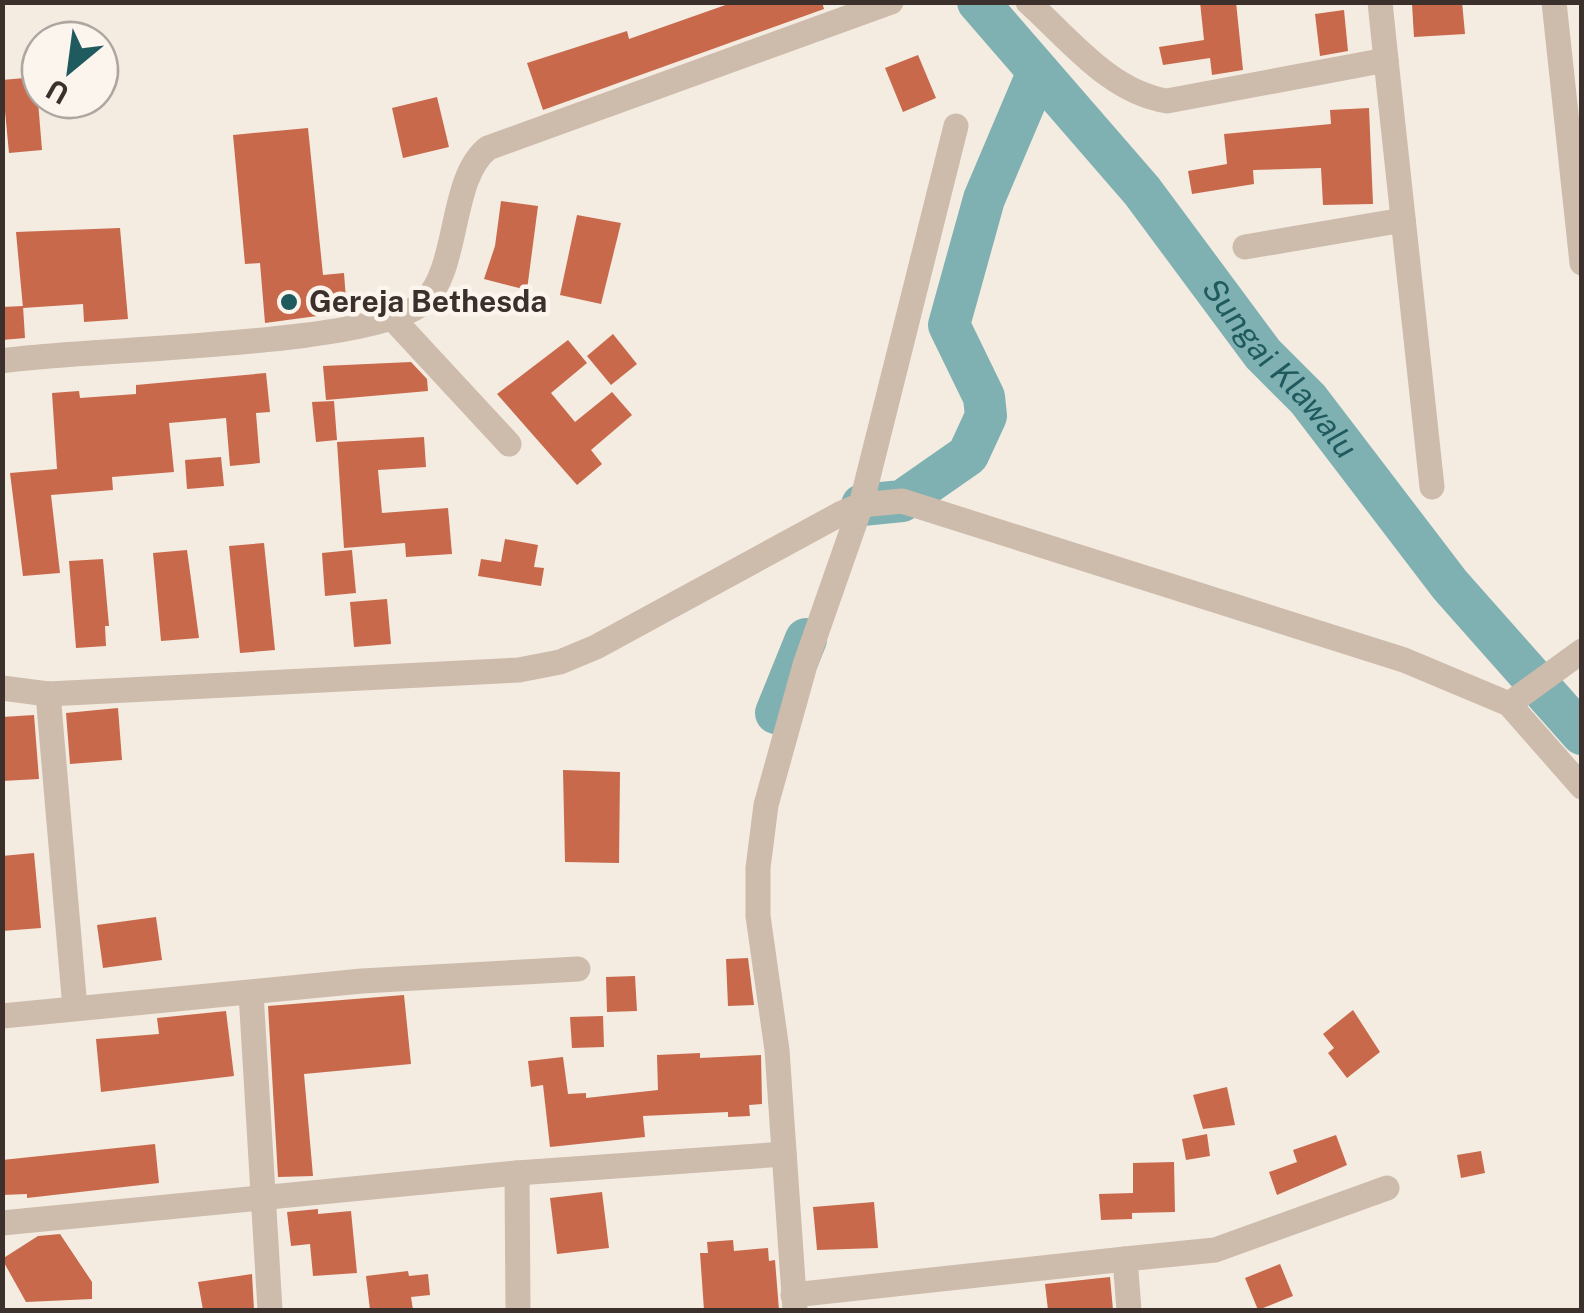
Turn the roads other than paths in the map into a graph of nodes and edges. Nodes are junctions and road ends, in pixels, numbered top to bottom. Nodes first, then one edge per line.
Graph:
1 (891, 2) edge
2 (1028, 2) edge
3 (1380, 2) edge
4 (1554, 2) edge
5 (1386, 60) junction
6 (956, 126) dead end
7 (1404, 220) junction
8 (1245, 246) dead end
9 (1580, 246) edge
10 (394, 321) junction
11 (2, 361) edge
12 (509, 444) dead end
13 (1432, 487) dead end
14 (861, 505) junction
15 (1582, 651) edge
16 (2, 688) edge
17 (48, 694) junction
18 (1509, 704) junction
19 (1582, 786) edge
20 (578, 969) dead end
21 (251, 993) junction
22 (76, 1008) junction
23 (2, 1016) edge
24 (784, 1154) junction
25 (517, 1173) junction
26 (1388, 1188) dead end
27 (260, 1201) junction
28 (2, 1223) edge
29 (1126, 1259) junction
30 (794, 1303) edge
31 (270, 1310) edge
32 (518, 1310) edge
33 (1129, 1310) edge

1 - 10 street
2 - 5 street
3 - 5 street
4 - 9 street
5 - 7 street
6 - 14 street
7 - 8 street
7 - 13 street
10 - 11 street
10 - 12 street
14 - 17 street
14 - 18 street
14 - 24 street
15 - 18 street
16 - 17 street
17 - 22 street
18 - 19 street
20 - 21 street
21 - 22 street
21 - 27 street
22 - 23 street
24 - 25 street
24 - 30 street
25 - 27 street
25 - 32 street
26 - 29 street
27 - 28 street
27 - 31 street
29 - 30 street
29 - 33 street

